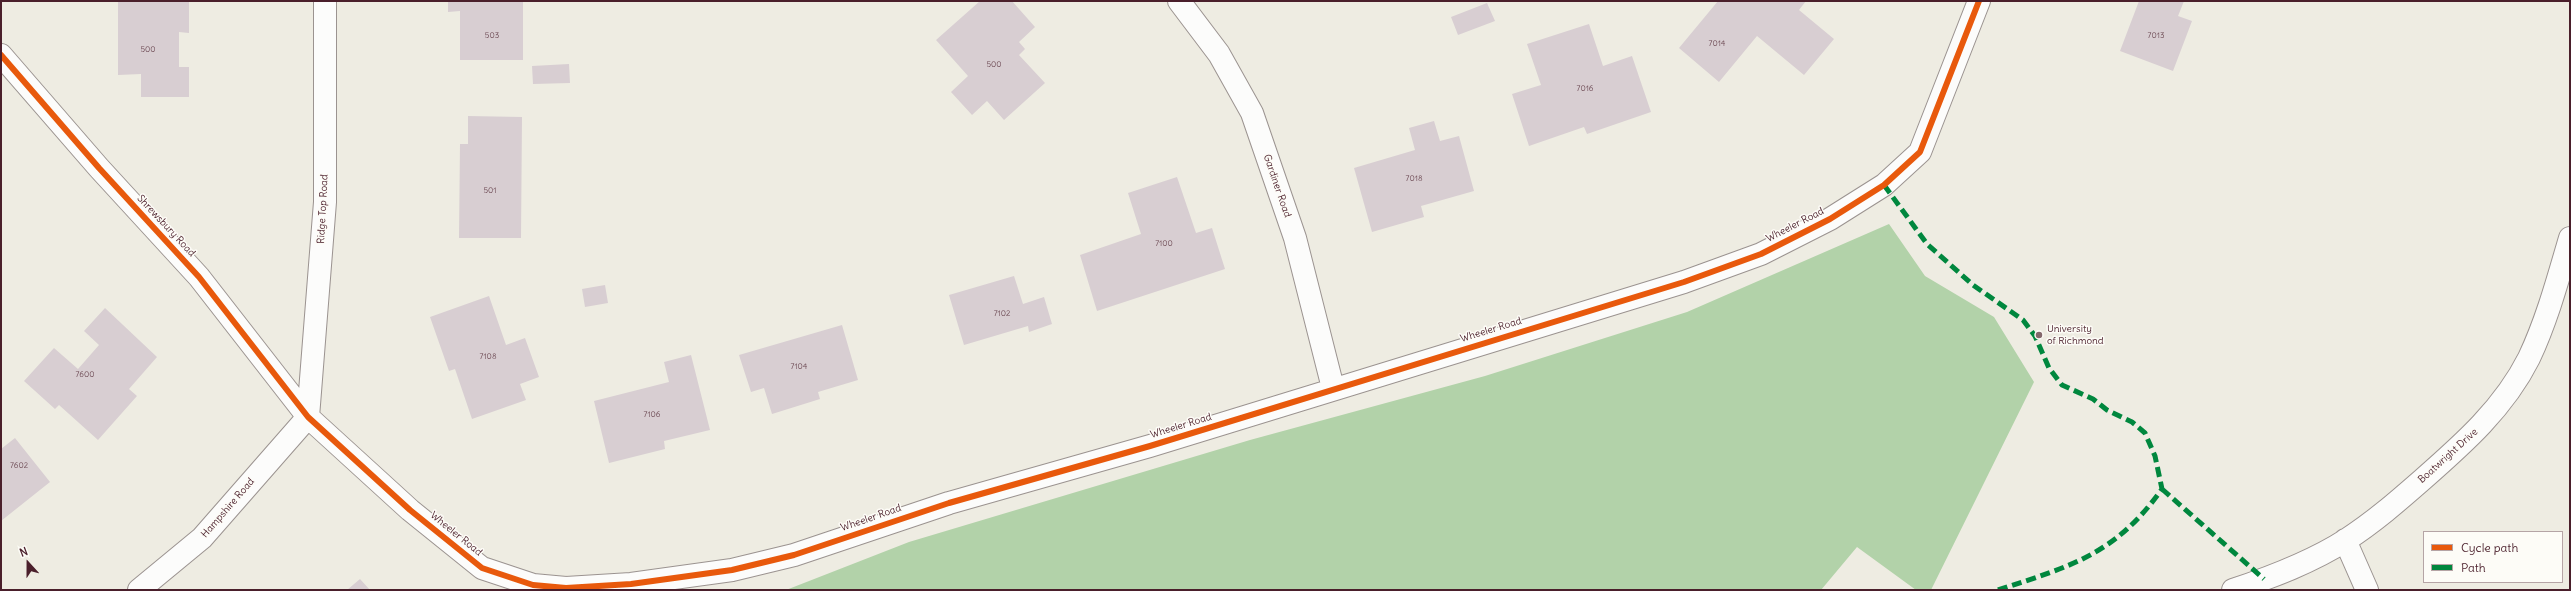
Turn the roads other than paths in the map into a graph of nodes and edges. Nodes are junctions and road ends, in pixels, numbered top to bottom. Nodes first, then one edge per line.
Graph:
1 (326, 1) edge
2 (1179, 1) edge
3 (1979, 1) edge
4 (1, 55) edge
5 (2570, 238) edge
6 (1333, 388) junction
7 (308, 417) junction
8 (2345, 540) junction
9 (139, 590) edge
10 (2233, 590) edge
11 (2367, 590) edge

1 - 7 street, Ridge Top Road
2 - 6 street, Gardiner Road
3 - 6 street, Wheeler Road
4 - 7 street, Shrewsbury Road
5 - 8 street, Boatwright Drive
6 - 7 street, Wheeler Road
7 - 9 street, Hampshire Road
8 - 10 street, Boatwright Drive
8 - 11 street

